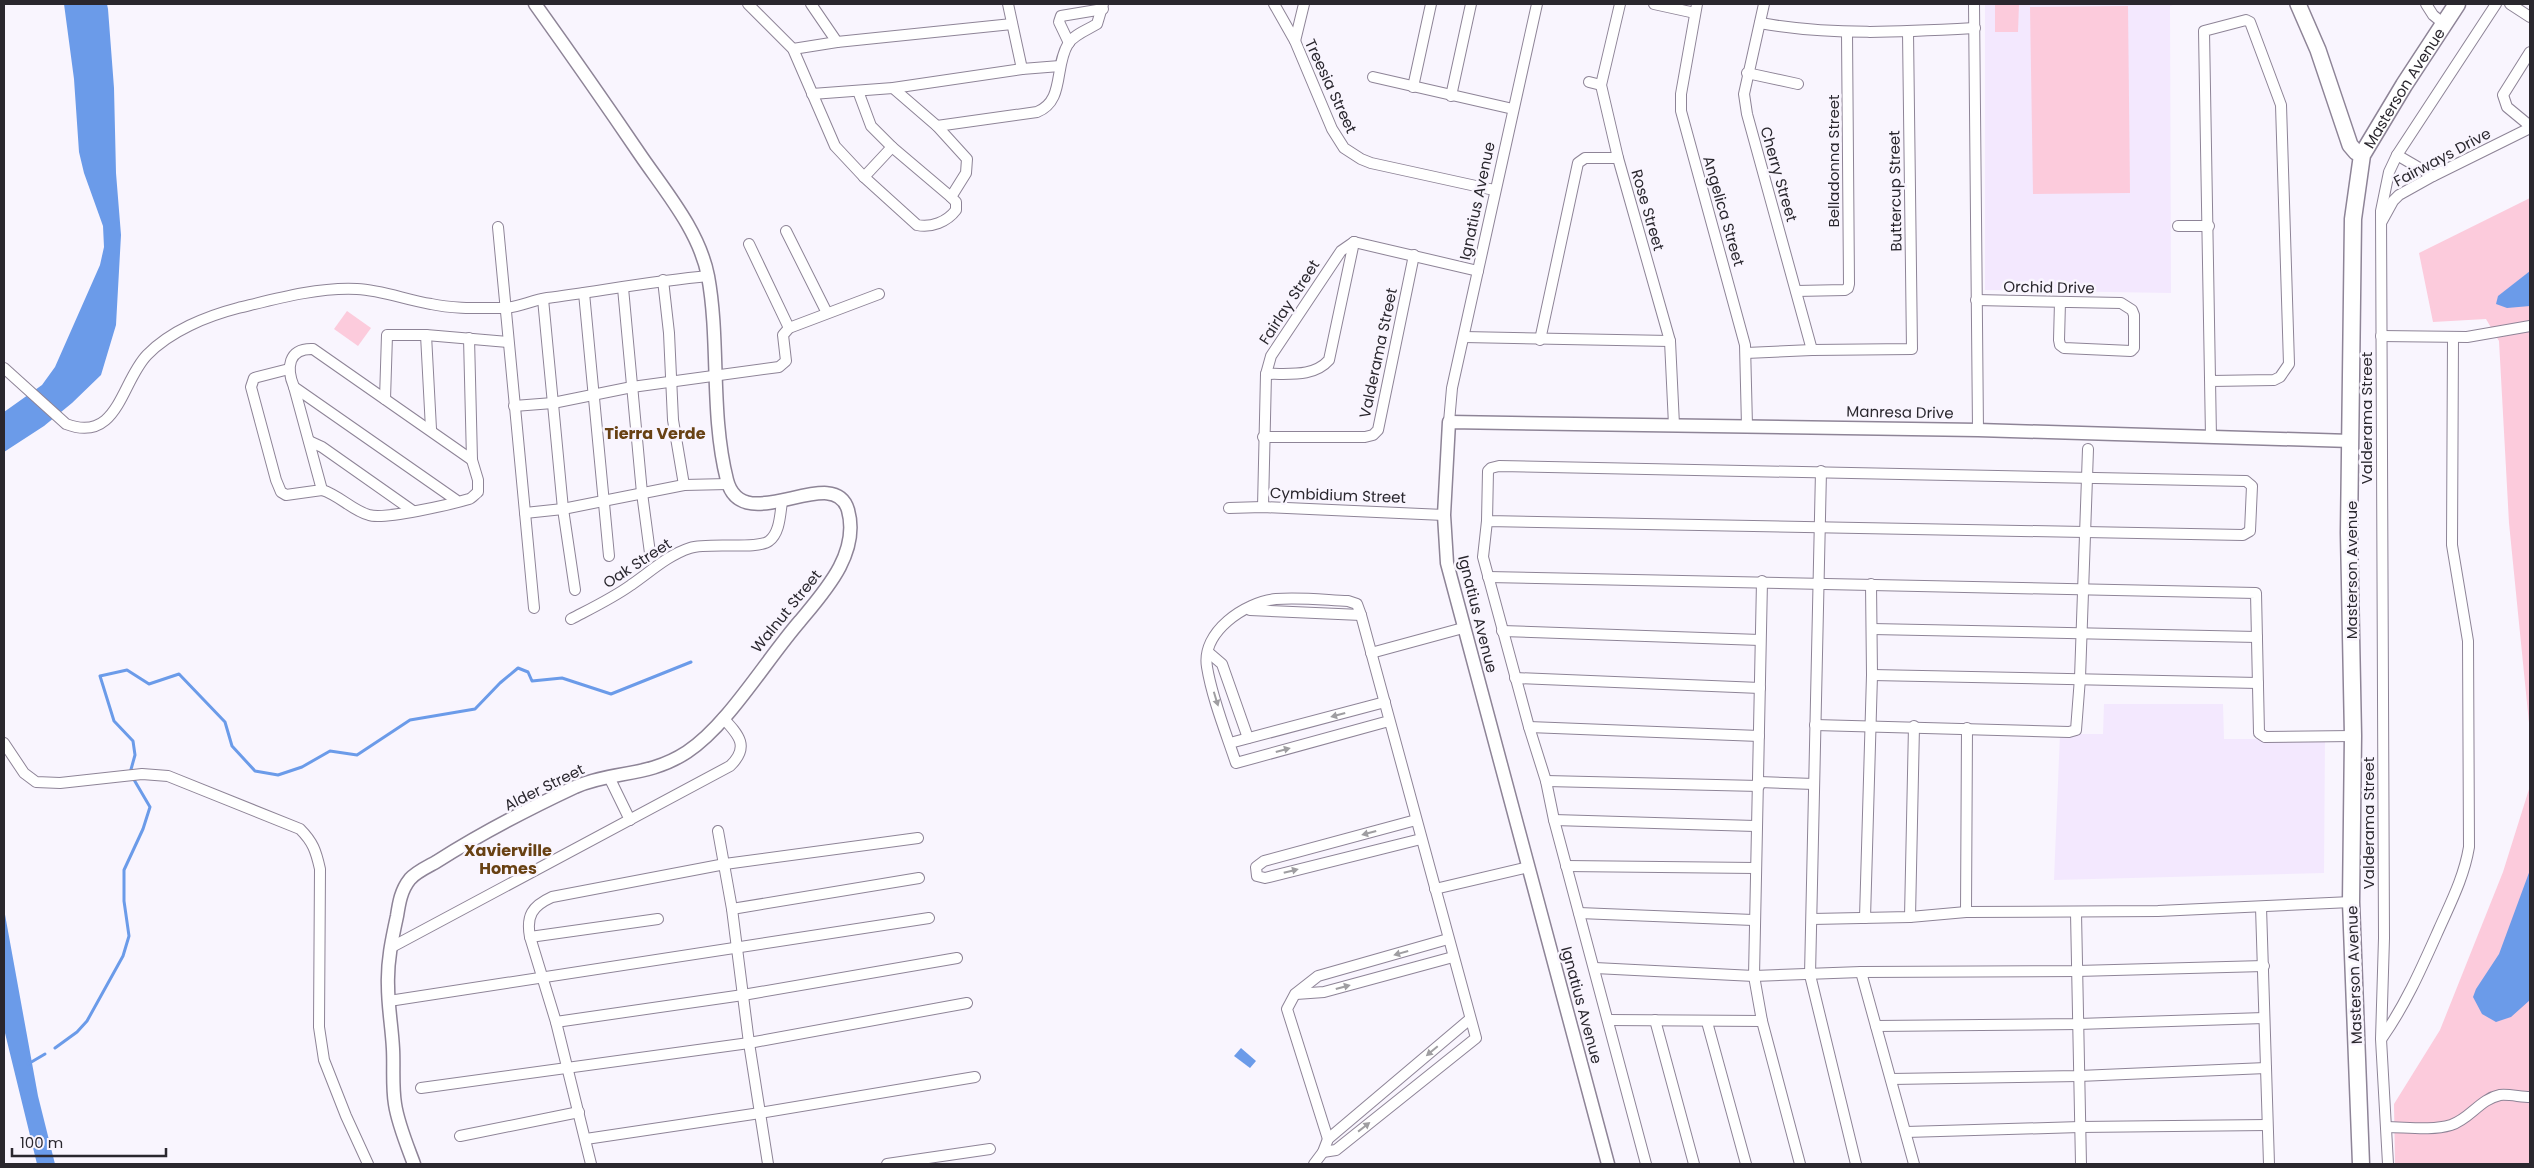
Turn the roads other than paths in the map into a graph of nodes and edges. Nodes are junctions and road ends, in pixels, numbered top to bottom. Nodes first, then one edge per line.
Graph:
1 (535, 4) edge
2 (748, 4) edge
3 (810, 4) edge
4 (1008, 4) edge
5 (1274, 4) edge
6 (1304, 4) edge
7 (1431, 4) edge
8 (1471, 4) edge
9 (1536, 4) edge
10 (1620, 4) edge
11 (1654, 4) edge
12 (1764, 4) edge
13 (1974, 4) edge
14 (2298, 4) edge
15 (2426, 4) edge
16 (2457, 4) edge
17 (2496, 4) edge
18 (2510, 4) edge
19 (1103, 7) edge
20 (1696, 9) edge
21 (2530, 17) edge
22 (1012, 24) junction
23 (1760, 24) junction
24 (2444, 24) junction
25 (1975, 28) junction
26 (1908, 32) junction
27 (1847, 33) junction
28 (837, 42) junction
29 (1295, 42) junction
30 (1068, 43) junction
31 (792, 49) junction
32 (2530, 52) edge
33 (1060, 66) junction
34 (1022, 69) junction
35 (1748, 73) junction
36 (1374, 77) dead end
37 (1589, 82) dead end
38 (1798, 84) dead end
39 (1601, 85) junction
40 (1413, 87) junction
41 (893, 88) junction
42 (858, 91) junction
43 (812, 94) junction
44 (1451, 96) junction
45 (1513, 109) junction
46 (937, 126) junction
47 (2530, 127) edge
48 (892, 147) junction
49 (2362, 155) junction
50 (2397, 155) junction
51 (1618, 158) junction
52 (2433, 176) junction
53 (864, 178) junction
54 (1494, 190) junction
55 (952, 197) junction
56 (2380, 224) junction
57 (2178, 226) dead end
58 (2209, 226) junction
59 (498, 227) dead end
60 (786, 231) dead end
61 (1354, 242) junction
62 (749, 244) dead end
63 (1414, 255) junction
64 (1478, 271) junction
65 (708, 276) junction
66 (663, 280) junction
67 (623, 288) junction
68 (1796, 291) junction
69 (584, 293) junction
70 (879, 294) dead end
71 (543, 299) junction
72 (1976, 300) junction
73 (2060, 302) junction
74 (506, 308) junction
75 (827, 313) junction
76 (2530, 326) edge
77 (789, 328) junction
78 (426, 335) junction
79 (2381, 336) junction
80 (1464, 337) junction
81 (2453, 337) junction
82 (468, 338) junction
83 (1540, 340) junction
84 (1670, 341) junction
85 (508, 342) junction
86 (1812, 350) junction
87 (1746, 353) junction
88 (4, 368) edge
89 (289, 369) junction
90 (1266, 374) junction
91 (714, 376) junction
92 (2211, 381) junction
93 (672, 382) junction
94 (294, 386) junction
95 (632, 387) junction
96 (593, 394) junction
97 (385, 399) junction
98 (553, 403) junction
99 (514, 406) junction
100 (1449, 422) junction
101 (1674, 425) junction
102 (1747, 426) junction
103 (430, 429) junction
104 (1978, 430) junction
105 (1263, 437) junction
106 (2211, 437) junction
107 (2350, 440) junction
108 (309, 441) junction
109 (2088, 449) dead end
110 (472, 460) junction
111 (1822, 471) junction
112 (2086, 477) junction
113 (728, 484) junction
114 (684, 485) junction
115 (322, 490) junction
116 (642, 493) junction
117 (456, 500) junction
118 (603, 500) junction
119 (782, 502) junction
120 (1263, 507) junction
121 (1230, 508) dead end
122 (563, 509) junction
123 (413, 511) junction
124 (525, 513) junction
125 (1444, 515) junction
126 (1487, 521) junction
127 (1819, 528) junction
128 (2084, 534) junction
129 (650, 554) dead end
130 (609, 556) dead end
131 (1488, 577) junction
132 (1762, 581) junction
133 (1818, 582) junction
134 (1871, 584) junction
135 (2082, 588) junction
136 (576, 590) dead end
137 (534, 608) dead end
138 (572, 619) dead end
139 (1464, 628) junction
140 (1872, 629) junction
141 (1502, 631) junction
142 (2082, 633) junction
143 (2257, 637) junction
144 (1760, 640) junction
145 (1208, 652) junction
146 (1371, 653) junction
147 (1872, 675) junction
148 (1515, 678) junction
149 (2080, 678) junction
150 (2258, 683) junction
151 (746, 688) joint
152 (1760, 688) junction
153 (1385, 702) junction
154 (723, 718) junction
155 (1390, 721) junction
156 (1815, 725) junction
157 (1870, 725) junction
158 (1914, 726) junction
159 (1529, 727) junction
160 (1967, 728) junction
161 (1759, 736) junction
162 (2353, 736) junction
163 (1248, 738) junction
164 (4, 743) edge
165 (1230, 743) junction
166 (609, 777) junction
167 (1546, 781) junction
168 (1759, 784) junction
169 (1814, 784) junction
170 (630, 820) junction
171 (1416, 820) junction
172 (1554, 820) junction
173 (1755, 826) junction
174 (718, 831) dead end
175 (918, 838) dead end
176 (1421, 839) junction
177 (725, 864) junction
178 (1566, 866) junction
179 (1529, 867) junction
180 (1754, 868) junction
181 (919, 878) dead end
182 (1435, 889) junction
183 (2351, 902) junction
184 (2261, 907) junction
185 (732, 909) junction
186 (1579, 912) junction
187 (1966, 912) junction
188 (2076, 913) junction
189 (1910, 917) junction
190 (929, 918) dead end
191 (1865, 918) junction
192 (658, 919) dead end
193 (1812, 919) junction
194 (1753, 920) junction
195 (530, 937) junction
196 (1448, 939) junction
197 (390, 948) junction
198 (737, 948) junction
199 (1453, 957) junction
200 (957, 958) dead end
201 (2264, 966) junction
202 (1595, 968) junction
203 (2077, 971) junction
204 (1861, 972) junction
205 (1810, 975) junction
206 (1754, 976) junction
207 (542, 978) junction
208 (1295, 994) junction
209 (743, 995) junction
210 (389, 1001) junction
211 (967, 1003) dead end
212 (2264, 1018) junction
213 (1470, 1019) junction
214 (1608, 1020) junction
215 (1655, 1020) junction
216 (1762, 1021) junction
217 (556, 1022) junction
218 (1707, 1022) junction
219 (2078, 1024) junction
220 (1876, 1026) junction
221 (2382, 1039) junction
222 (749, 1043) junction
223 (567, 1067) junction
224 (2266, 1068) junction
225 (2079, 1076) junction
226 (975, 1077) dead end
227 (1891, 1079) junction
228 (421, 1088) dead end
229 (2530, 1097) edge
230 (579, 1112) junction
231 (760, 1113) junction
232 (2267, 1126) junction
233 (2080, 1127) junction
234 (2386, 1128) junction
235 (1906, 1132) junction
236 (460, 1136) dead end
237 (586, 1139) junction
238 (1328, 1139) junction
239 (990, 1149) dead end
240 (1323, 1152) junction
241 (368, 1164) edge
242 (414, 1164) edge
243 (590, 1164) edge
244 (768, 1164) edge
245 (886, 1164) edge
246 (1314, 1164) edge
247 (1608, 1164) edge
248 (1646, 1164) edge
249 (1694, 1164) edge
250 (1746, 1164) edge
251 (1800, 1164) edge
252 (1856, 1164) edge
253 (1914, 1164) edge
254 (2081, 1164) edge
255 (2269, 1164) edge
256 (2361, 1164) edge
257 (2388, 1164) edge

1 - 65 street
2 - 31 street
3 - 28 street
4 - 22 street
5 - 29 street, Treesia Street
6 - 29 street
7 - 40 street
8 - 44 street
9 - 45 street, Ignatius Avenue
10 - 39 street, Rose Street
11 - 20 street
12 - 23 street, Cherry Street
13 - 25 street
14 - 49 main road
15 - 24 street
16 - 24 main road, Masterson Avenue
17 - 50 street, Valderama Street
18 - 21 street
19 - 30 street
19 - 30 street
20 - 87 street, Angelica Street
22 - 28 street
22 - 34 street
23 - 27 street
23 - 35 street, Cherry Street
24 - 49 main road, Masterson Avenue
25 - 26 street
25 - 72 street
26 - 27 street
26 - 86 street, Buttercup Street
27 - 68 street, Belladonna Street
28 - 31 street
29 - 54 street, Treesia Street
30 - 33 street
31 - 43 street
32 - 47 street
33 - 34 street
33 - 46 street
34 - 41 street
35 - 38 street
35 - 68 street, Cherry Street
36 - 40 street
37 - 39 street
39 - 51 street, Rose Street
40 - 44 street
41 - 42 street
41 - 46 street
42 - 43 street
42 - 48 street
43 - 53 street
44 - 45 street
45 - 54 street, Ignatius Avenue
46 - 55 street
47 - 52 street, Fairways Drive
48 - 53 street
48 - 55 street
49 - 107 main road, Masterson Avenue
50 - 52 street
50 - 56 street, Valderama Street
51 - 83 street
51 - 84 street, Rose Street
52 - 56 street, Fairways Drive
53 - 55 street
54 - 64 street, Ignatius Avenue
56 - 79 street, Valderama Street
57 - 58 street
58 - 92 street
58 - 92 street
59 - 74 street
60 - 75 street
61 - 63 street
61 - 90 street, Fairlay Street
61 - 90 street
62 - 77 street
63 - 64 street
63 - 105 street, Valderama Street
64 - 80 street, Ignatius Avenue
65 - 66 street
65 - 91 street
66 - 67 street
66 - 93 street
67 - 69 street
67 - 95 street
68 - 86 street, Cherry Street
69 - 71 street
69 - 96 street
70 - 75 street
71 - 74 street
71 - 98 street
72 - 73 street, Orchid Drive
72 - 104 street
73 - 73 street, Orchid Drive
74 - 85 street
74 - 88 street
75 - 77 street
76 - 81 street
77 - 91 street
78 - 82 street
78 - 97 street
78 - 103 street
79 - 81 street
79 - 221 street, Valderama Street
80 - 83 street
80 - 100 street, Ignatius Avenue
81 - 221 street
82 - 85 street
82 - 110 street
83 - 84 street
84 - 101 street, Rose Street
85 - 99 street
86 - 87 street
87 - 102 street, Angelica Street
89 - 94 street
89 - 97 street
89 - 115 street
90 - 105 street, Fairlay Street
91 - 93 street
91 - 113 street
92 - 106 street
93 - 95 street
93 - 114 street
94 - 108 street
94 - 117 street
95 - 96 street
95 - 116 street
96 - 98 street
96 - 118 street
97 - 103 street
98 - 99 street
98 - 122 street
99 - 124 street
100 - 101 street, Manresa Drive
100 - 125 street, Ignatius Avenue
101 - 102 street, Manresa Drive
102 - 104 street, Manresa Drive
103 - 110 street
104 - 106 street, Manresa Drive
105 - 120 street, Fairlay Street
106 - 107 street, Manresa Drive
107 - 162 main road, Masterson Avenue
108 - 115 street
108 - 123 street
109 - 112 street
110 - 117 street
111 - 112 street
111 - 126 street
111 - 127 street
112 - 128 street
112 - 128 street
113 - 114 street
113 - 119 street, Walnut Street
114 - 116 street
115 - 123 street
116 - 118 street
116 - 129 street
117 - 123 street
118 - 122 street
118 - 130 street
119 - 138 street, Oak Street
119 - 151 street, Walnut Street
120 - 121 street, Cymbidium Street
120 - 125 street, Cymbidium Street
122 - 124 street
122 - 136 street
124 - 137 street
125 - 139 street, Ignatius Avenue
126 - 127 street
126 - 131 street
127 - 128 street
127 - 133 street
128 - 135 street
131 - 132 street
131 - 141 street
132 - 133 street
132 - 144 street
133 - 134 street
133 - 156 street
134 - 135 street
134 - 140 street
135 - 142 street
135 - 143 street
139 - 146 street
139 - 179 street, Ignatius Avenue
140 - 142 street
140 - 147 street
141 - 144 street
141 - 148 street
142 - 143 street
142 - 149 street
143 - 150 street
144 - 152 street
145 - 146 street
145 - 163 street
145 -> 165 street
146 - 153 street
147 - 149 street
147 - 157 street
148 - 152 street
148 - 159 street
149 - 150 street
149 - 160 street
150 - 162 street
151 - 154 street, Alder Street
152 - 161 street
153 - 155 street
153 -> 163 street
154 - 166 street, Alder Street
154 - 170 street
165 -> 155 street
155 - 171 street
156 - 157 street
156 - 169 street
157 - 158 street
157 - 191 street
158 - 160 street
158 - 189 street
159 - 161 street
159 - 167 street
160 - 187 street
161 - 168 street
162 - 183 main road, Masterson Avenue
163 - 165 street
164 - 241 street
166 - 170 street
166 - 197 street, Alder Street
167 - 168 street
167 - 172 street
168 - 169 street
168 - 173 street
169 - 193 street
170 - 197 street
171 - 176 street
171 -> 176 street
172 - 173 street
172 - 178 street
173 - 180 street
174 - 177 street
175 - 177 street
176 - 182 street
177 - 185 street
177 - 195 street
178 - 180 street
178 - 186 street
179 - 182 street
179 - 247 street, Ignatius Avenue
180 - 194 street
181 - 185 street
182 - 196 street
183 - 184 street
183 - 256 main road, Masterson Avenue
184 - 188 street
184 - 201 street
185 - 198 street
186 - 194 street
186 - 202 street
187 - 188 street
187 - 189 street
188 - 203 street
189 - 191 street
190 - 198 street
191 - 193 street
192 - 195 street
193 - 205 street
194 - 206 street
195 - 207 street
196 - 199 street
196 -> 208 street
197 - 210 street, Alder Street
198 - 207 street
198 - 209 street
208 -> 199 street
199 - 213 street
200 - 209 street
201 - 203 street
201 - 212 street
202 - 206 street
202 - 214 street
203 - 204 street
203 - 219 street
204 - 205 street
204 - 220 street
205 - 206 street
205 - 252 street
206 - 216 street
207 - 210 street
207 - 217 street
208 - 238 street
209 - 217 street
209 - 222 street
210 - 242 street, Alder Street
211 - 222 street
212 - 219 street
212 - 224 street
213 -> 238 street
240 -> 213 street
214 - 215 street
214 - 248 street
215 - 218 street
215 - 249 street
216 - 218 street
216 - 251 street
217 - 223 street
218 - 250 street
219 - 220 street
219 - 225 street
220 - 227 street
221 - 234 street, Valderama Street
222 - 223 street
222 - 231 street
223 - 228 street
223 - 230 street
224 - 225 street
224 - 232 street
225 - 227 street
225 - 233 street
226 - 231 street
227 - 235 street
229 - 234 street
230 - 236 street
230 - 237 street
231 - 237 street
231 - 244 street
232 - 233 street
232 - 255 street
233 - 235 street
233 - 254 street
234 - 257 street, Valderama Street
235 - 253 street
237 - 243 street
238 - 240 street
239 - 245 street
240 - 246 street

